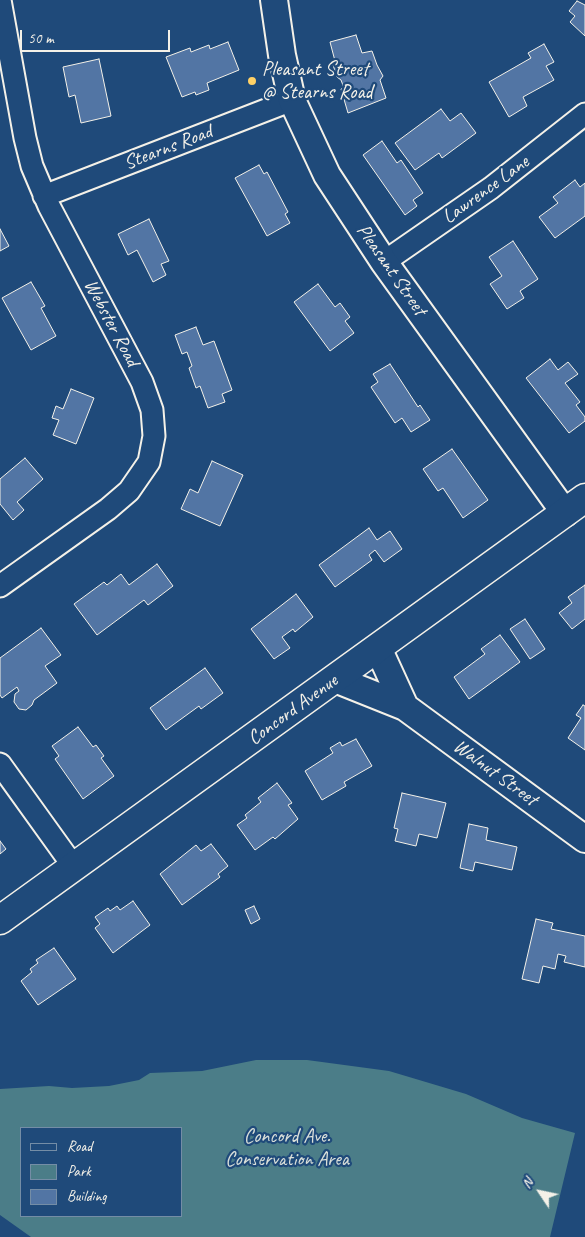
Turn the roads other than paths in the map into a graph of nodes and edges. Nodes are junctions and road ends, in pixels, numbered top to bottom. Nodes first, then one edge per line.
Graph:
1 (0, 0) edge
2 (274, 0) edge
3 (292, 100) junction
4 (585, 114) edge
5 (44, 196) junction
6 (384, 262) junction
7 (575, 506) edge
8 (0, 586) edge
9 (378, 648) junction
10 (335, 679) junction
11 (405, 707) junction
12 (0, 764) edge
13 (585, 839) edge
14 (74, 867) junction
15 (0, 920) edge

1 - 5 street, Webster Road
2 - 3 street, Pleasant Street
3 - 5 street, Stearns Road
3 - 6 street, Pleasant Street
4 - 6 street, Lawrence Lane
5 - 8 street, Webster Road
6 - 7 street, Pleasant Street
7 - 9 main road, Concord Avenue
9 - 10 main road, Concord Avenue
9 - 11 street, Walnut Street
10 - 11 street, Walnut Street
10 - 14 main road, Concord Avenue
11 - 13 street, Walnut Street
12 - 14 street
14 - 15 main road, Concord Avenue

